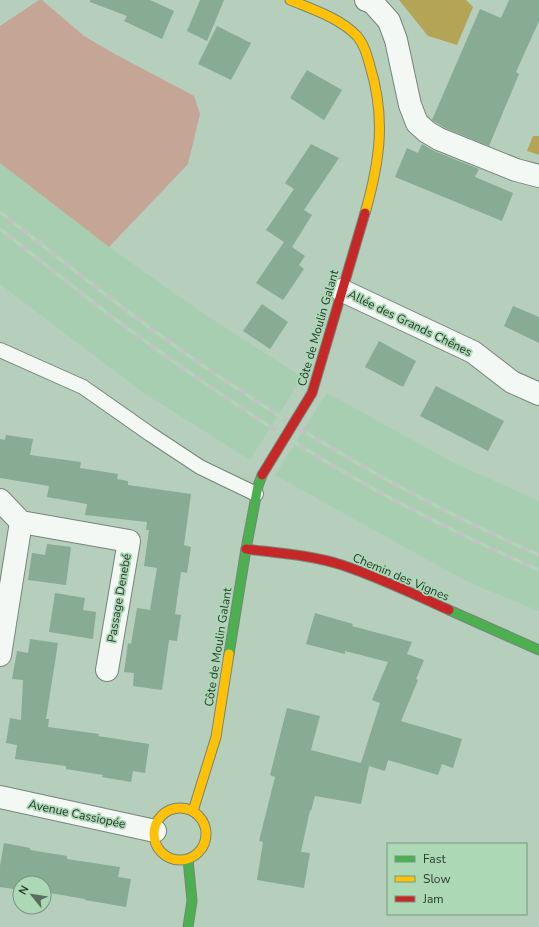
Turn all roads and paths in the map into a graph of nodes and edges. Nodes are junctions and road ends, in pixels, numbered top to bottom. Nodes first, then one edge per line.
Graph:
1 (290, 0) edge
2 (366, 0) edge
3 (539, 176) edge
4 (341, 290) junction
5 (0, 350) edge
6 (539, 394) edge
7 (256, 494) junction
8 (0, 500) edge
9 (21, 522) junction
10 (246, 549) junction
11 (539, 650) edge
12 (0, 655) edge
13 (107, 670) dead end
14 (0, 797) edge
15 (192, 811) junction
16 (155, 830) junction
17 (188, 859) junction
18 (188, 927) edge

1 - 4 street, Côte de Moulin Galant
2 - 3 street
4 - 6 street, Allée des Grands Chênes
4 - 7 street, Côte de Moulin Galant, bridge
5 - 7 lane
7 - 10 street, Côte de Moulin Galant
8 - 9 street
9 - 12 street
9 - 13 street, Passage Denebé
10 - 11 street, Chemin des Vignes
10 - 15 street, Côte de Moulin Galant
14 - 16 street, Avenue Cassiopée
15 - 16 street
15 - 17 street
16 - 17 street
17 - 18 street

